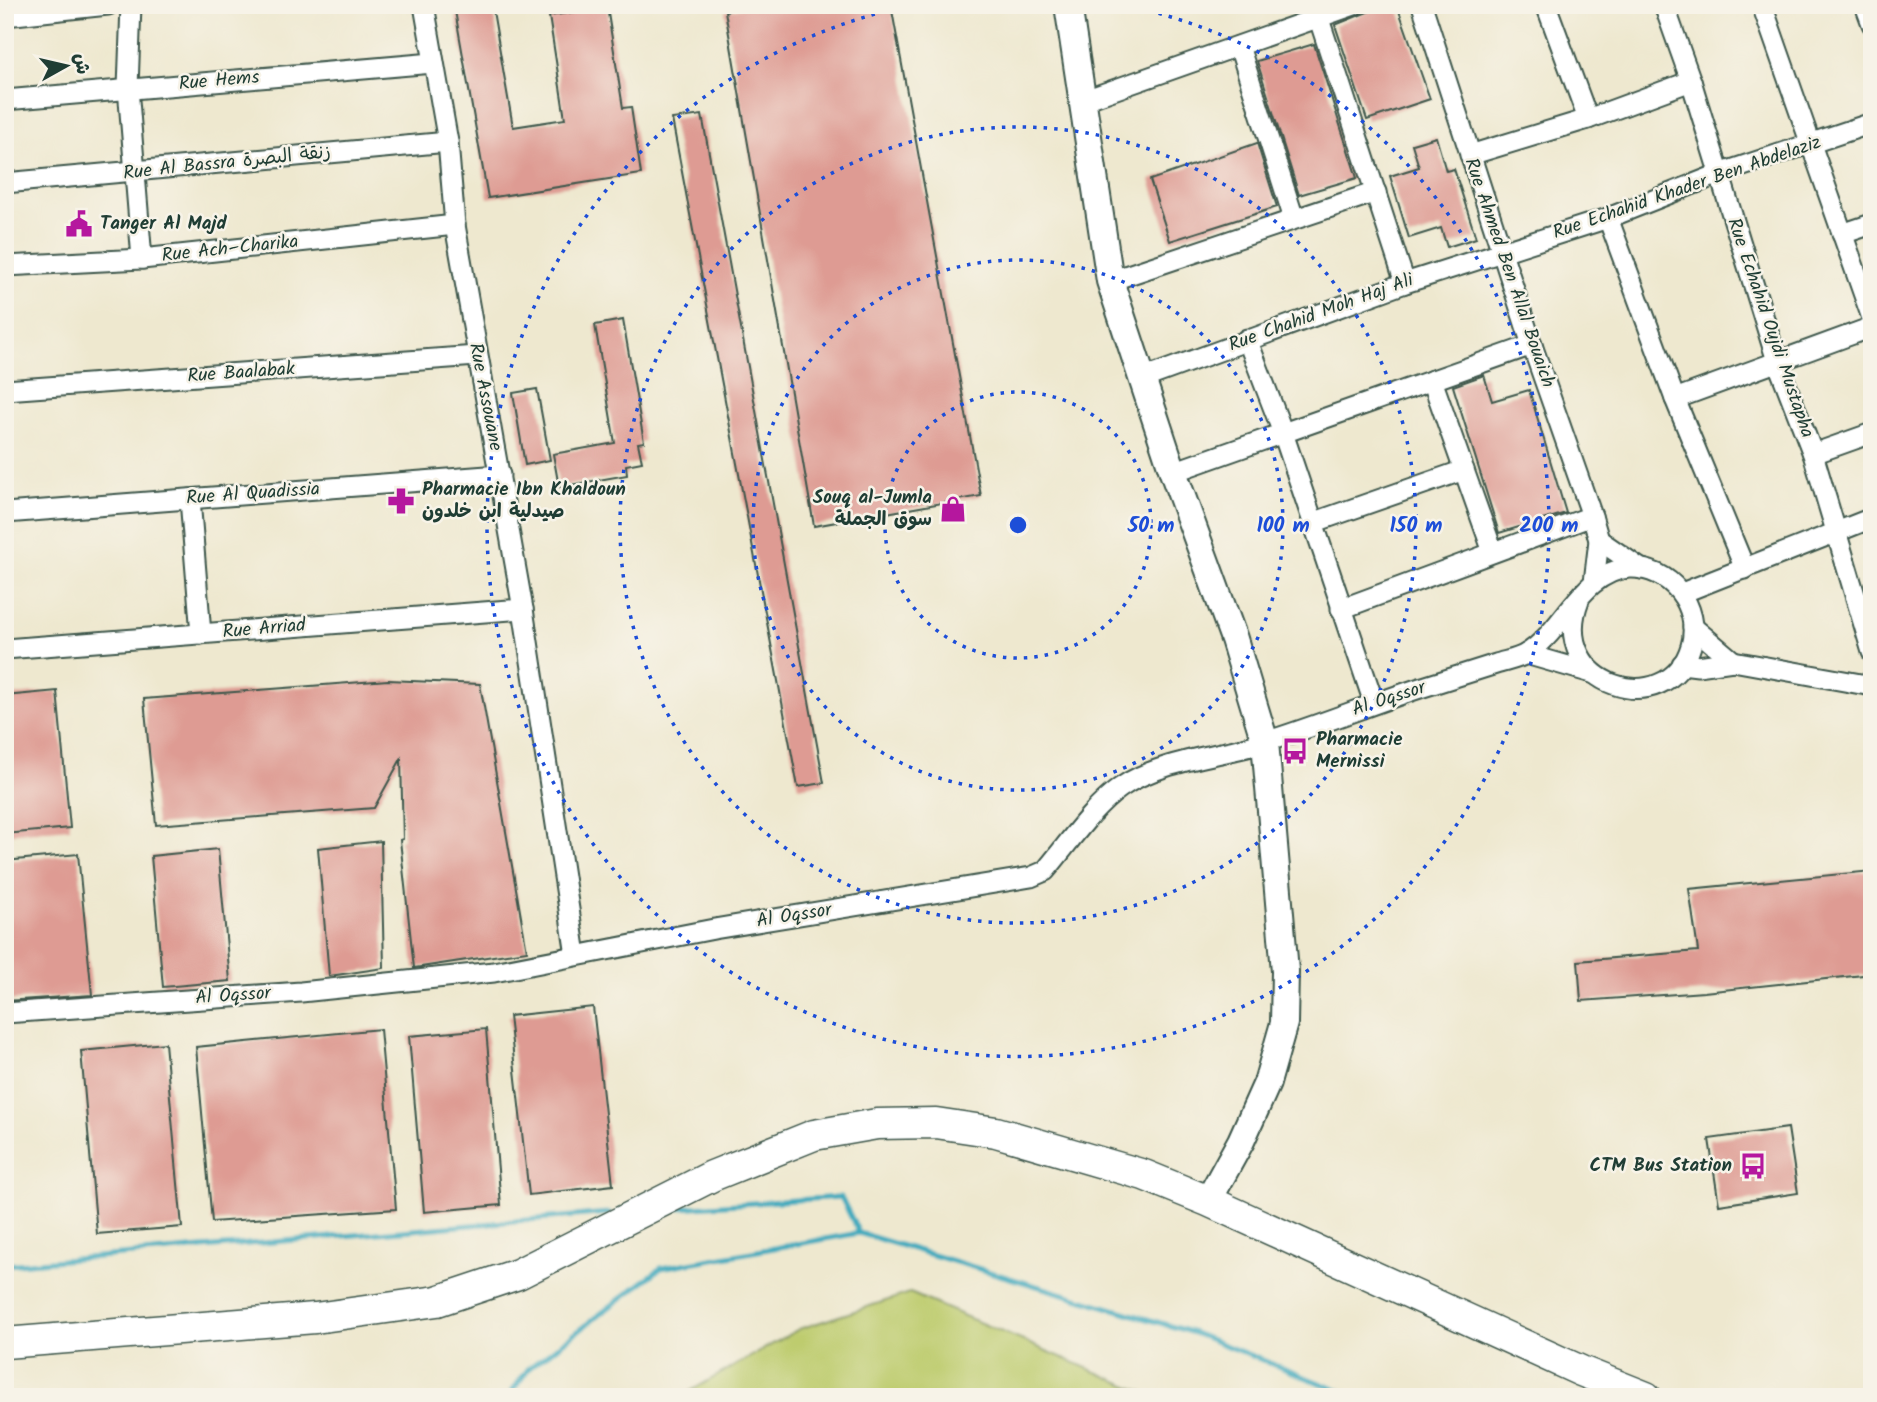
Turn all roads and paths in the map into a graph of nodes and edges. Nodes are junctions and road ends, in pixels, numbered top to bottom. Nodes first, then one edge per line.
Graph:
1 (108, 5) edge
2 (131, 5) edge
3 (424, 5) edge
4 (1068, 5) edge
5 (1354, 5) edge
6 (1422, 5) edge
7 (1546, 5) edge
8 (1664, 5) edge
9 (1762, 5) edge
10 (1866, 5) edge
11 (5, 16) edge
12 (1319, 19) junction
13 (1872, 24) edge
14 (1239, 46) junction
15 (433, 63) junction
16 (1691, 80) junction
17 (128, 89) junction
18 (5, 100) edge
19 (1082, 101) junction
20 (1588, 119) junction
21 (1872, 123) edge
22 (448, 142) junction
23 (1812, 145) junction
24 (1470, 155) junction
25 (135, 172) junction
26 (1719, 174) junction
27 (5, 183) edge
28 (1376, 192) junction
29 (1608, 218) junction
30 (1294, 219) junction
31 (1872, 224) edge
32 (455, 225) junction
33 (1842, 234) junction
34 (1502, 251) junction
35 (142, 259) junction
36 (5, 267) edge
37 (1110, 281) junction
38 (1405, 283) junction
39 (1872, 318) edge
40 (1872, 327) edge
41 (1247, 339) junction
42 (1532, 345) junction
43 (477, 356) junction
44 (1777, 360) junction
45 (1142, 379) junction
46 (1432, 380) junction
47 (5, 390) edge
48 (1675, 399) junction
49 (1283, 433) junction
50 (1872, 433) edge
51 (1813, 454) junction
52 (1464, 470) junction
53 (1173, 472) junction
54 (500, 475) junction
55 (190, 499) junction
56 (5, 513) edge
57 (1592, 516) junction
58 (1872, 518) edge
59 (1312, 523) junction
60 (1836, 530) junction
61 (1599, 540) junction
62 (1493, 552) junction
63 (1641, 569) junction
64 (1745, 569) junction
65 (1594, 582) junction
66 (1682, 593) junction
67 (1579, 600) junction
68 (523, 609) junction
69 (1341, 609) junction
70 (1693, 627) junction
71 (201, 634) junction
72 (5, 649) edge
73 (1872, 652) edge
74 (1526, 654) junction
75 (1733, 661) junction
76 (1682, 664) junction
77 (1592, 673) junction
78 (1872, 686) edge
79 (1374, 703) junction
80 (1265, 743) junction
81 (576, 955) junction
82 (5, 1013) edge
83 (1208, 1201) junction
84 (5, 1343) edge
85 (1646, 1397) edge

1 - 11 street
2 - 17 street
3 - 15 street, Rue Assouane
4 - 19 street
5 - 12 street
6 - 24 street, Rue Ahmed Ben Allal Bouaich
7 - 20 street
8 - 16 street, Rue Echahid Oujdi Mustapha
9 - 23 street
10 - 13 street
12 - 14 street
12 - 28 street
14 - 19 street
14 - 30 street
15 - 17 street, Rue Hems
15 - 22 street, Rue Assouane
16 - 20 street
16 - 26 street, Rue Echahid Oujdi Mustapha
17 - 18 street, Rue Hems
17 - 25 street
19 - 37 street
20 - 24 street
21 - 23 street, Rue Echahid Khader Ben Abdelaziz
22 - 25 street, Rue Al Bassra زنقة البصرة
22 - 32 street, Rue Assouane
23 - 26 street, Rue Echahid Khader Ben Abdelaziz
23 - 33 street
24 - 34 street, Rue Ahmed Ben Allal Bouaich
25 - 27 street, Rue Al Bassra زنقة البصرة
25 - 35 street
26 - 29 street, Rue Echahid Khader Ben Abdelaziz
26 - 44 street, Rue Echahid Oujdi Mustapha
28 - 30 street
28 - 38 street
29 - 34 street, Rue Echahid Khader Ben Abdelaziz
29 - 48 street
30 - 37 street
31 - 33 street
32 - 35 street, Rue Ach–Charika
32 - 43 street, Rue Assouane
33 - 39 street
34 - 38 street, Rue Chahid Moh Haj Ali
34 - 42 street, Rue Ahmed Ben Allal Bouaich
35 - 36 street, Rue Ach–Charika
37 - 45 street
38 - 41 street, Rue Chahid Moh Haj Ali
40 - 44 street
41 - 45 street, Rue Chahid Moh Haj Ali
41 - 49 street
42 - 46 street
42 - 57 street, Rue Ahmed Ben Allal Bouaich
43 - 47 street, Rue Baalabak
43 - 54 street, Rue Assouane
44 - 48 street
44 - 51 street, Rue Echahid Oujdi Mustapha
45 - 53 street
46 - 49 street
46 - 52 street
48 - 64 street
49 - 53 street
49 - 59 street
50 - 51 street
51 - 60 street, Rue Echahid Oujdi Mustapha
52 - 59 street
52 - 62 street
53 - 80 street
54 - 55 street, Rue Al Quadissia
54 - 68 street, Rue Assouane
55 - 56 street, Rue Al Quadissia
55 - 71 street
57 - 61 street, Rue Ahmed Ben Allal Bouaich
57 - 62 street
58 - 60 street
59 - 69 street
60 - 64 street
60 - 73 street, Rue Echahid Oujdi Mustapha
61 - 63 street
61 - 65 street, Rue Ahmed Ben Allal Bouaich
62 - 69 street
63 - 65 street
63 - 66 street
64 - 66 street
65 - 67 street
66 - 70 street
67 - 74 street, Al Oqssor
67 - 77 street
68 - 71 street, Rue Arriad
68 - 81 street, Rue Assouane
69 - 79 street
70 - 75 street
70 - 76 street
71 - 72 street, Rue Arriad
74 - 77 street
74 - 79 street, Al Oqssor
75 - 76 street
75 - 78 street
76 - 77 street
79 - 80 street, Al Oqssor
80 - 81 street, Al Oqssor
80 - 83 street
81 - 82 street, Al Oqssor
83 - 84 main road
83 - 85 main road

